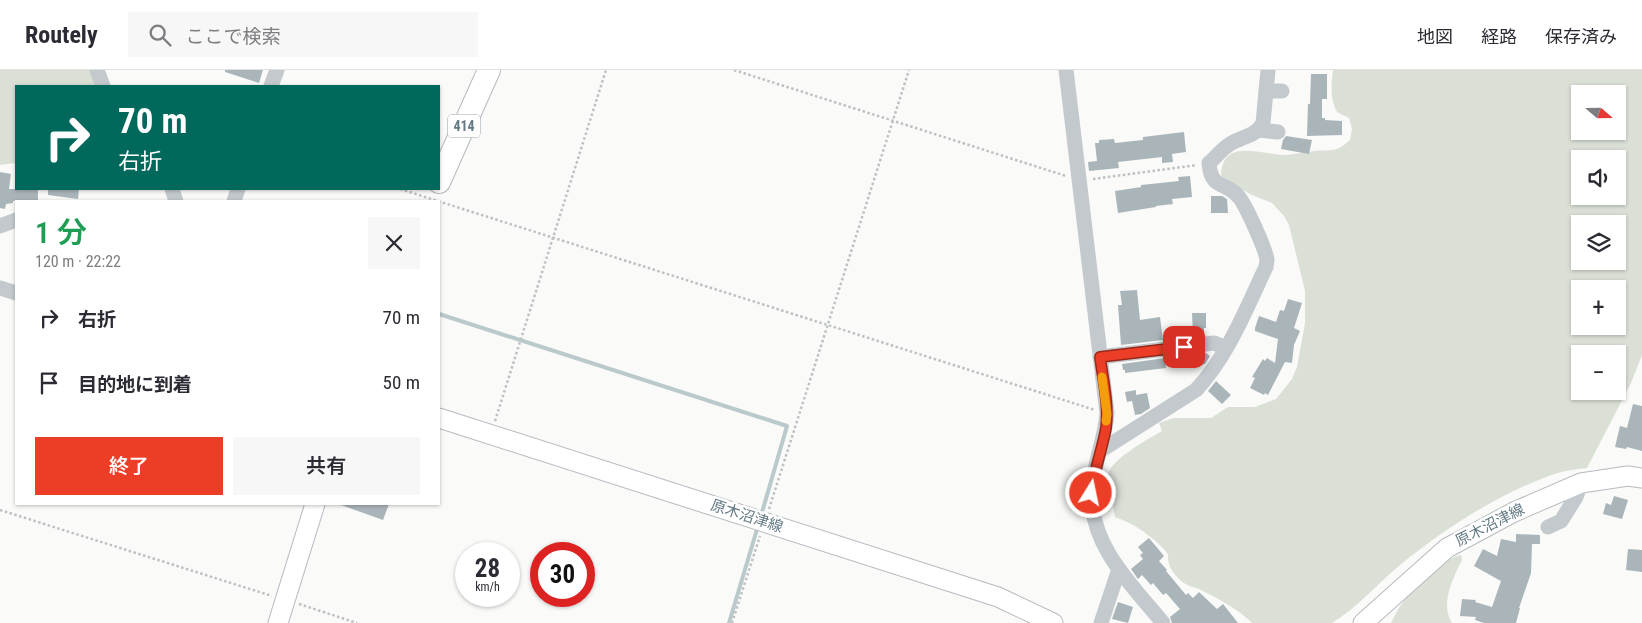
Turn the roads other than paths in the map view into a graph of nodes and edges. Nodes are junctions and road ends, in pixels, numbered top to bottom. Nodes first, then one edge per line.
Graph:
1 (97, 70) edge
2 (277, 70) edge
3 (489, 70) edge
4 (1066, 70) edge
5 (1268, 70) edge
6 (103, 85) edge
7 (271, 85) edge
8 (1266, 91) junction
9 (1282, 91) dead end
10 (1259, 130) junction
11 (1278, 132) dead end
12 (440, 180) edge
13 (15, 220) edge
14 (0, 226) edge
15 (0, 288) edge
16 (15, 293) edge
17 (1226, 348) junction
18 (1100, 357) junction
19 (440, 418) edge
20 (1100, 451) junction
21 (1642, 478) edge
22 (1580, 483) junction
23 (315, 505) edge
24 (1548, 527) dead end
25 (1119, 570) junction
26 (278, 623) edge
27 (1053, 623) edge
28 (1101, 623) edge
29 (1163, 623) edge
30 (1363, 623) edge

1 - 6 street
2 - 7 street
3 - 12 highway, 414
4 - 18 street
5 - 8 street
8 - 9 street
8 - 10 street
10 - 11 street
10 - 17 street
13 - 14 street
15 - 16 street
17 - 18 street
17 - 20 street
18 - 20 street
19 - 27 main road, 原木沼津線
20 - 25 street
21 - 22 main road, 原木沼津線
22 - 24 street
22 - 30 main road, 原木沼津線
23 - 26 main road
25 - 28 street
25 - 29 street

